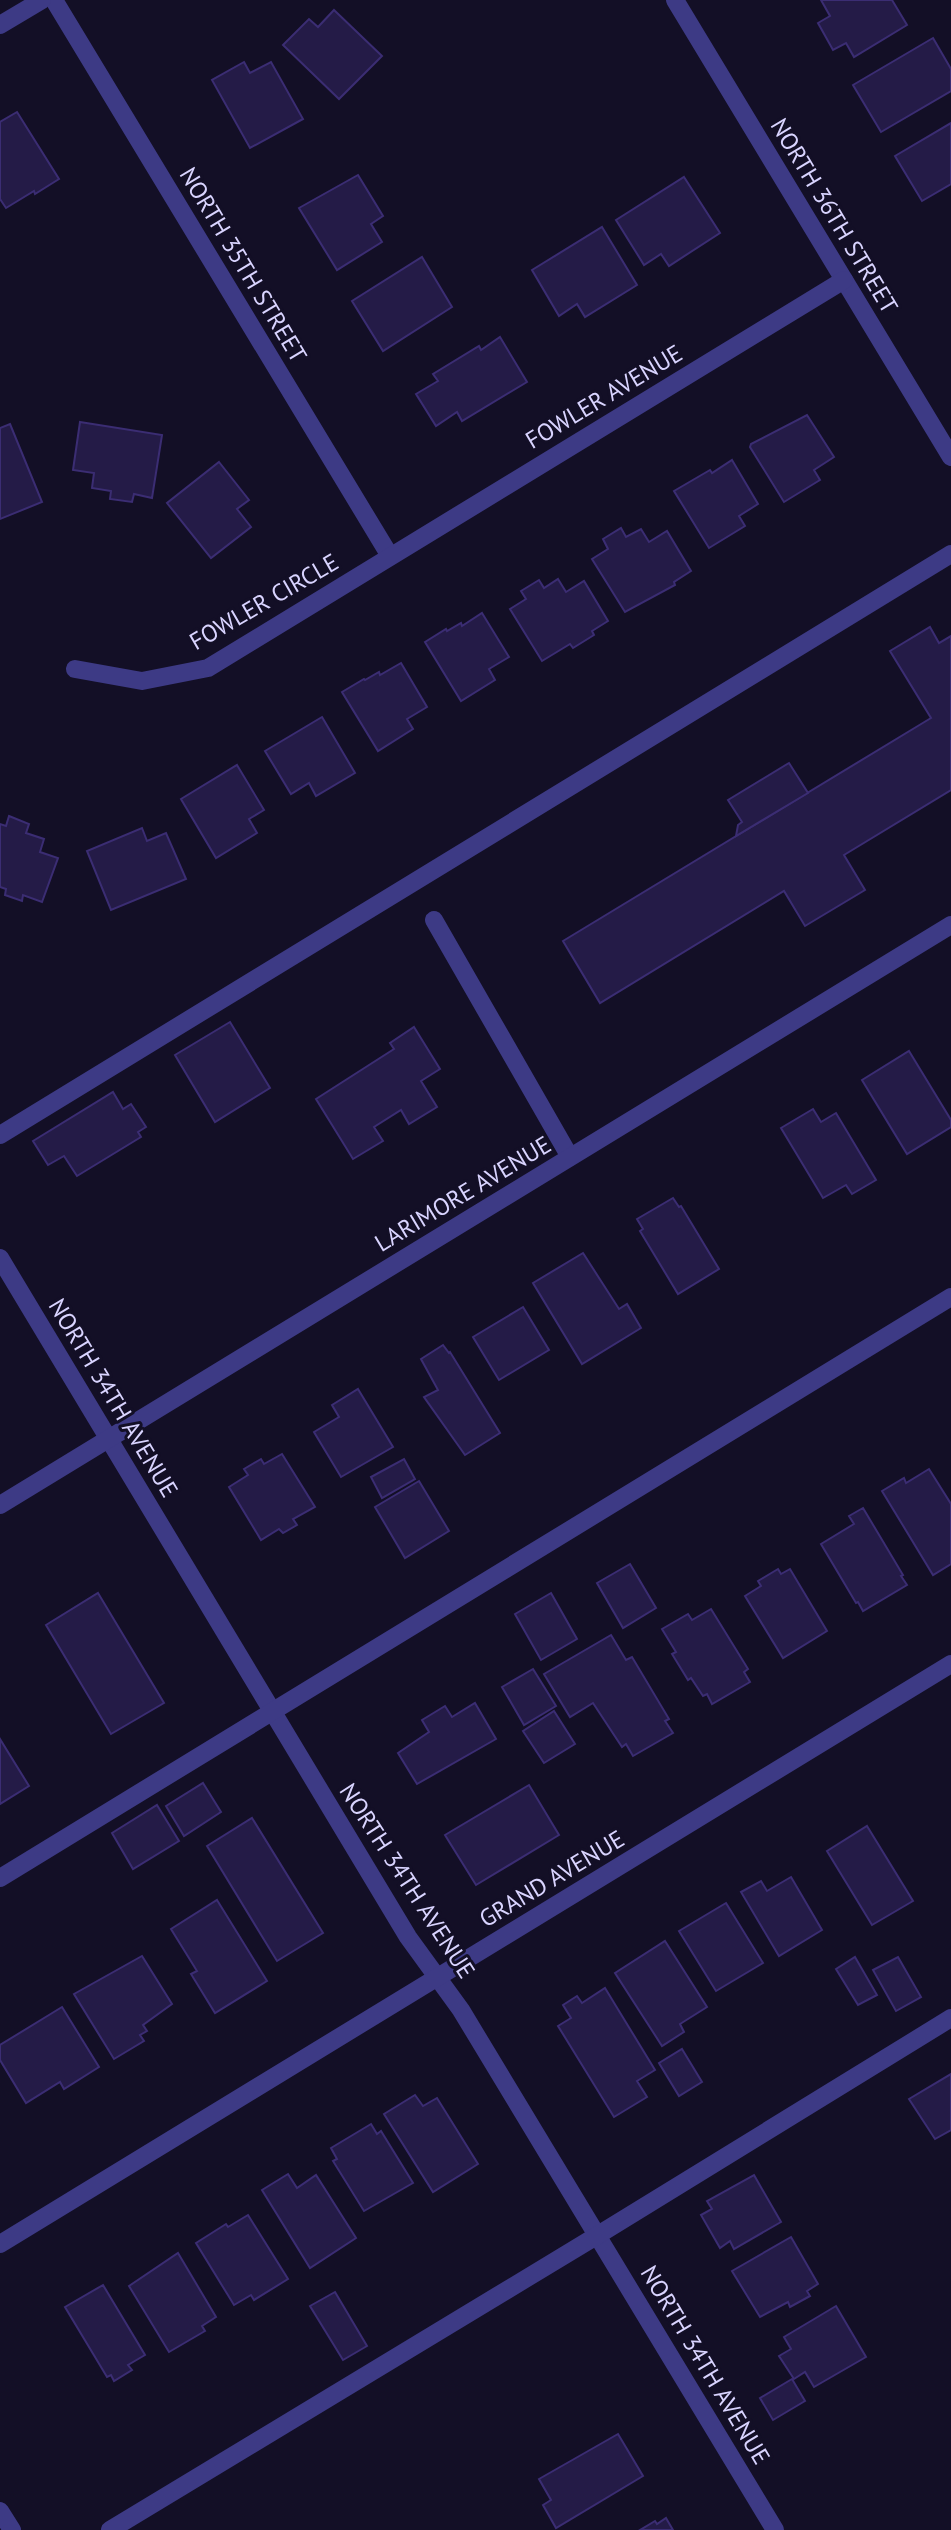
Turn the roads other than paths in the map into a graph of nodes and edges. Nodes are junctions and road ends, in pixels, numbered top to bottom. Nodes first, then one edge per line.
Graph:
1 (42, 0) edge
2 (54, 0) edge
3 (675, 0) edge
4 (0, 26) edge
5 (844, 280) junction
6 (951, 457) edge
7 (951, 554) edge
8 (390, 556) junction
9 (75, 669) dead end
10 (434, 920) dead end
11 (951, 925) edge
12 (0, 1135) edge
13 (570, 1157) junction
14 (0, 1258) edge
15 (951, 1297) edge
16 (108, 1439) junction
17 (0, 1505) edge
18 (951, 1664) edge
19 (273, 1712) junction
20 (0, 1878) edge
21 (437, 1978) junction
22 (951, 2018) edge
23 (598, 2235) junction
24 (0, 2244) edge
25 (0, 2511) edge
26 (12, 2530) edge
27 (110, 2530) edge
28 (775, 2530) edge

1 - 4 street
2 - 8 street, NORTH 35TH STREET
3 - 5 street, NORTH 36TH STREET
5 - 6 street, NORTH 36TH STREET
5 - 8 street, FOWLER AVENUE
7 - 12 street
8 - 9 street, FOWLER CIRCLE
10 - 13 street
11 - 13 street, LARIMORE AVENUE
13 - 16 street, LARIMORE AVENUE
14 - 16 street, NORTH 34TH AVENUE
15 - 19 street
16 - 17 street, LARIMORE AVENUE
16 - 19 street, NORTH 34TH AVENUE
18 - 21 street, GRAND AVENUE
19 - 20 street
19 - 21 street, NORTH 34TH AVENUE
21 - 23 street, NORTH 34TH AVENUE
21 - 24 street, GRAND AVENUE
22 - 23 street
23 - 27 street
23 - 28 street, NORTH 34TH AVENUE
25 - 26 street

